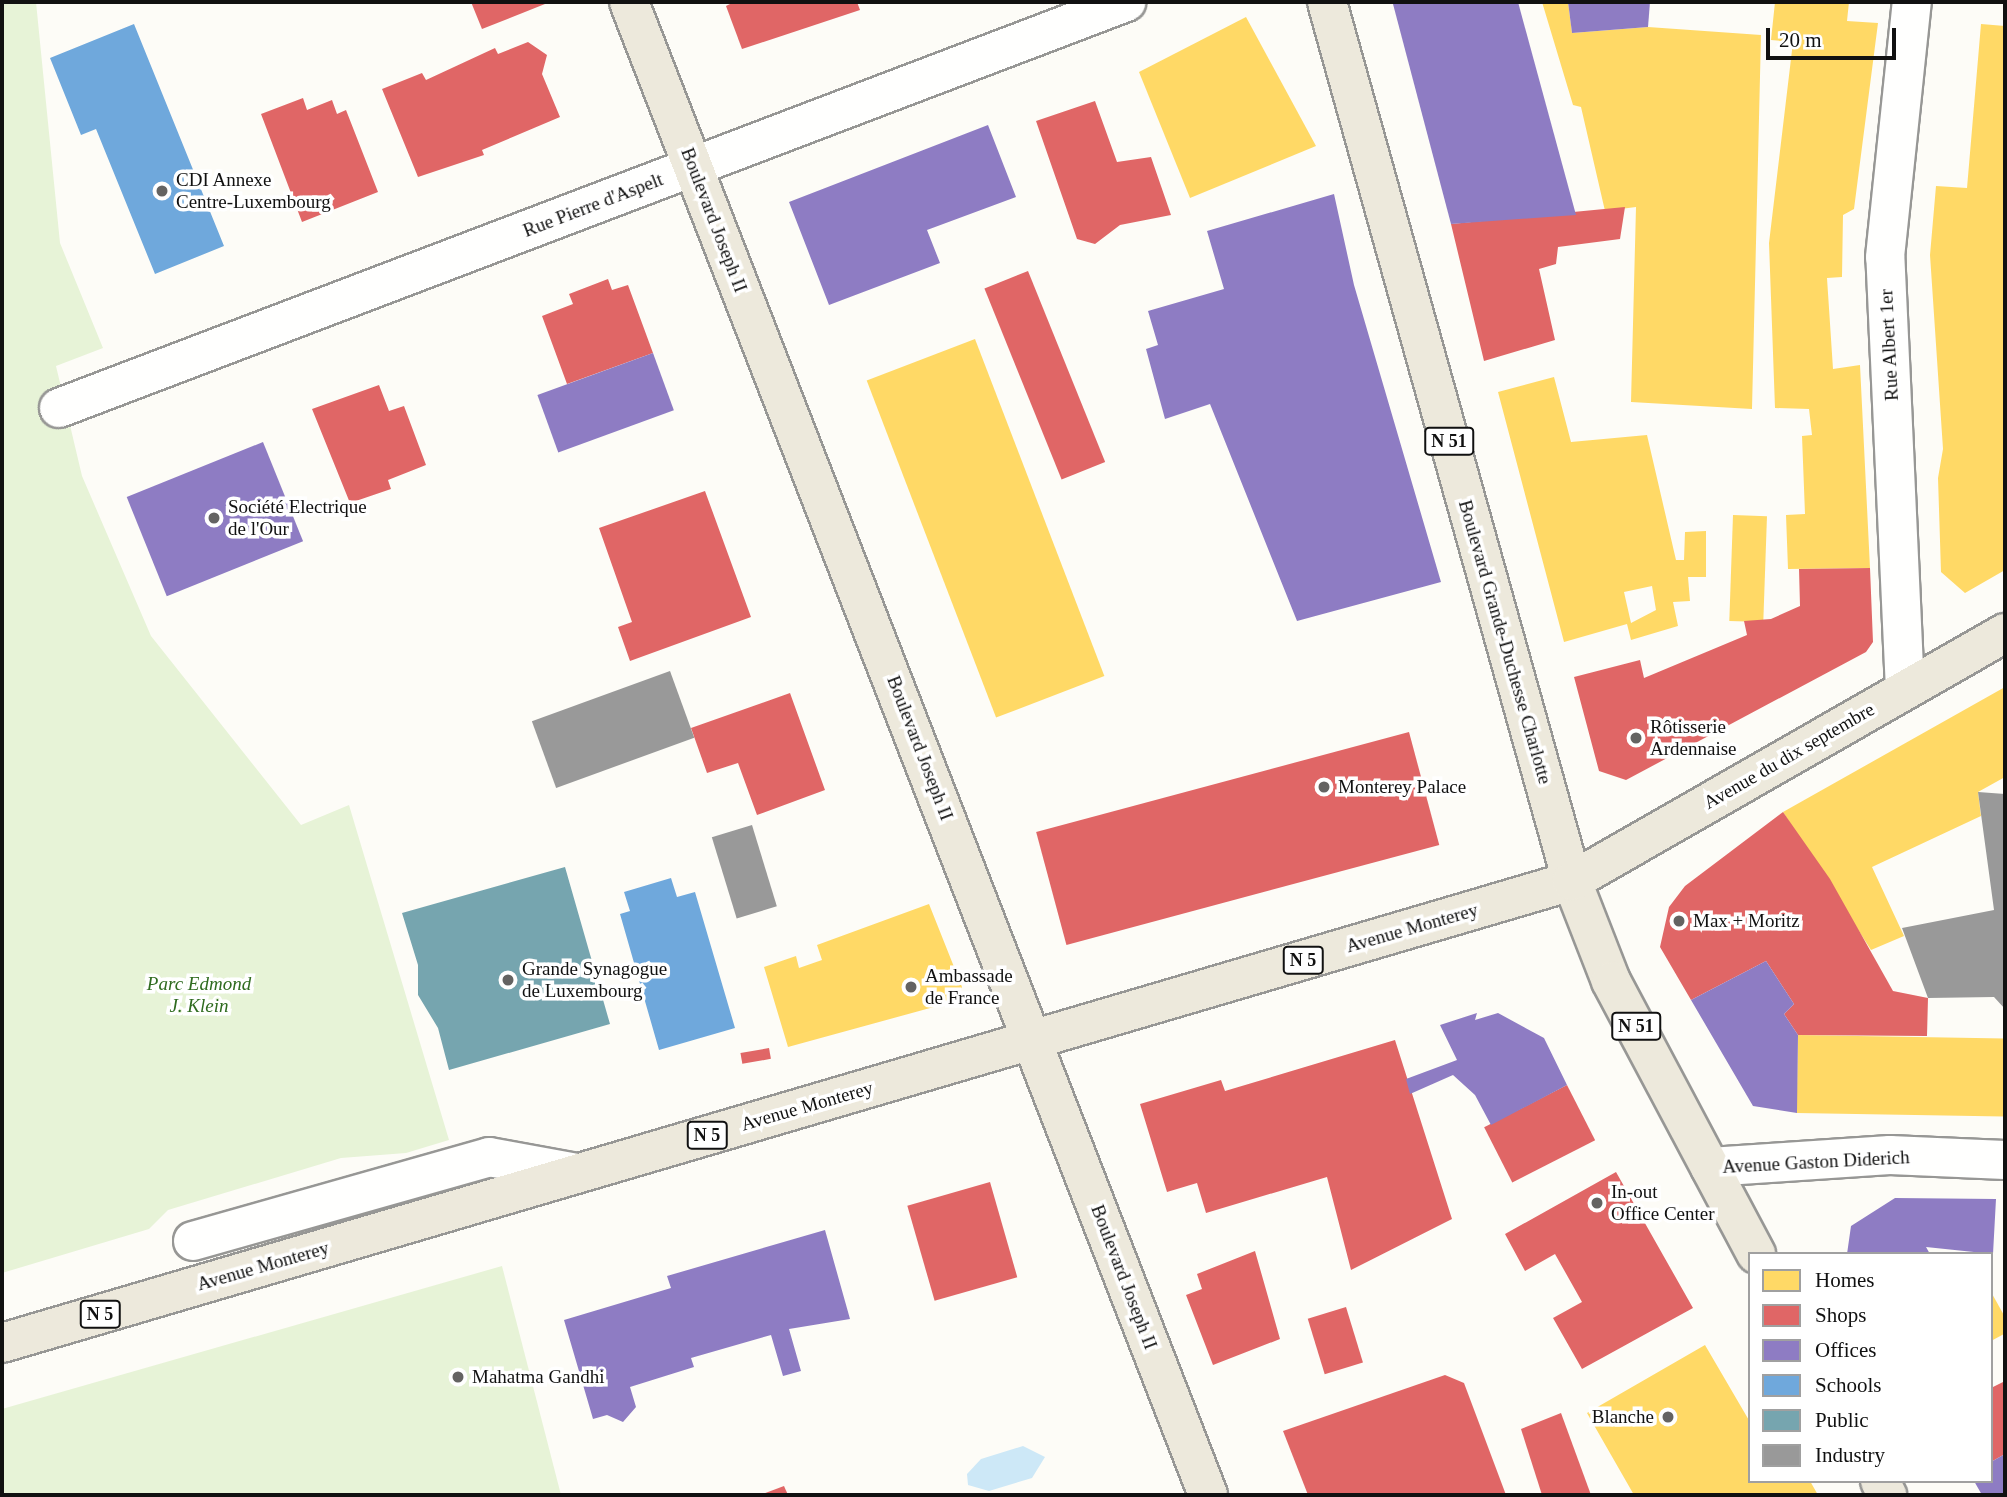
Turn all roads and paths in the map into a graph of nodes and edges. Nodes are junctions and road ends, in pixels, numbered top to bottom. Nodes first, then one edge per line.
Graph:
1 (629, 2) edge
2 (1126, 2) edge
3 (1327, 2) edge
4 (1912, 2) edge
5 (693, 167) junction
6 (59, 408) dead end
7 (2005, 633) edge
8 (1905, 690) junction
9 (1572, 881) junction
10 (1033, 1039) junction
11 (2005, 1160) edge
12 (1710, 1167) junction
13 (577, 1173) junction
14 (193, 1241) dead end
15 (1755, 1252) edge
16 (2, 1343) edge
17 (1208, 1495) edge

1 - 5 main road, Boulevard Joseph II
2 - 5 street, Rue Pierre d'Aspelt
3 - 9 main road, Boulevard Grande-Duchesse Charlotte / N 51
4 - 8 street, Rue Albert 1er
5 - 6 street, Rue Pierre d'Aspelt
5 - 10 main road, Boulevard Joseph II
7 - 8 main road, Avenue du dix septembre / N 5
8 - 9 main road, Avenue du dix septembre / N 5
9 - 10 main road, Avenue Monterey / N 5
9 - 12 main road, Boulevard Grande-Duchesse Charlotte / N 51
10 - 13 main road, Avenue Monterey / N 5
10 - 17 main road, Boulevard Joseph II
11 - 12 street, Avenue Gaston Diderich
12 - 15 main road, Boulevard Grande-Duchesse Charlotte / N 51
13 - 14 street
13 - 16 main road, Avenue Monterey / N 5

